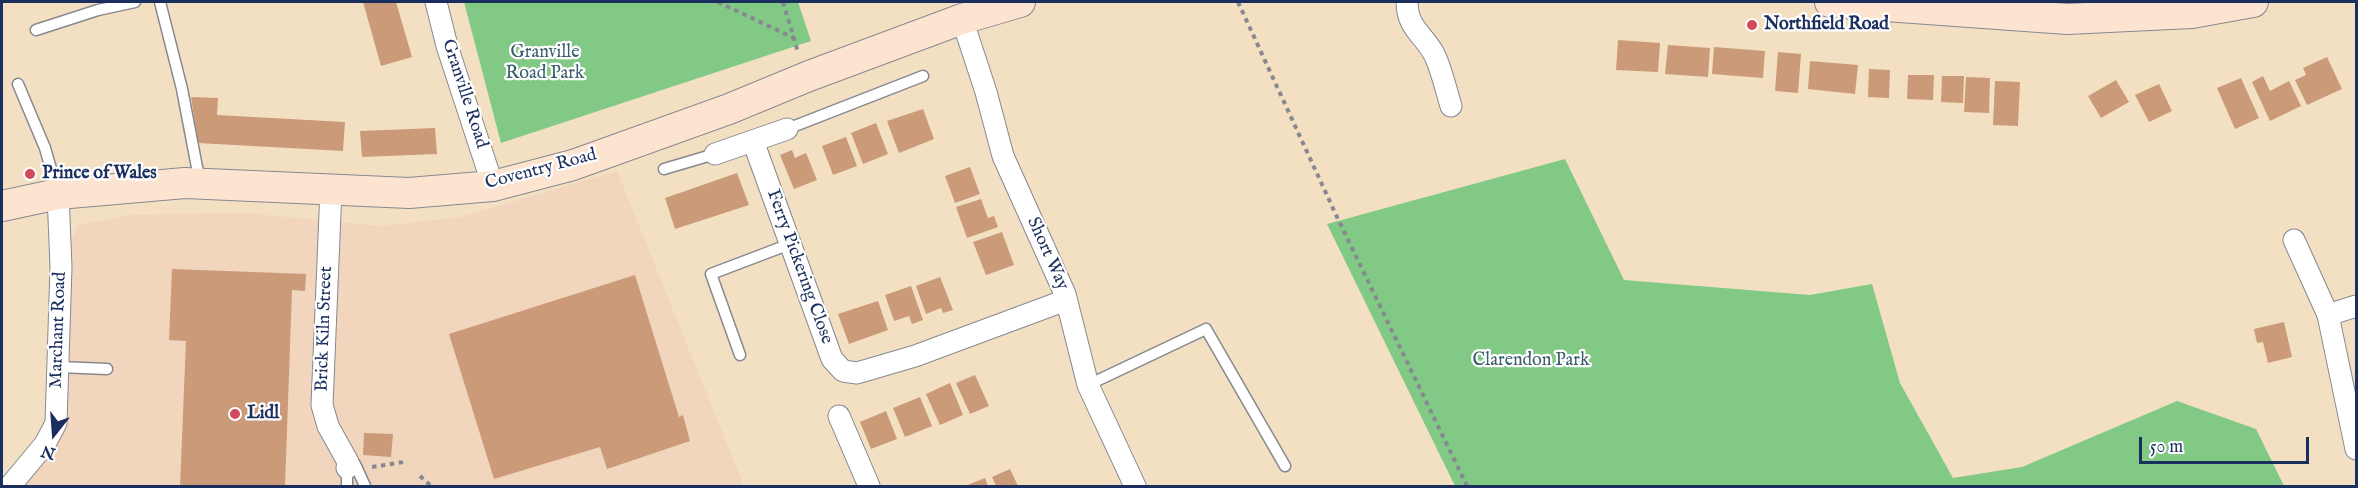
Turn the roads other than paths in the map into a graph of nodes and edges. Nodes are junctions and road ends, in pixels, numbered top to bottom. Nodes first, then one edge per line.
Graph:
1 (135, 2) edge
2 (160, 2) edge
3 (436, 2) edge
4 (1011, 2) edge
5 (1407, 2) edge
6 (1830, 2) edge
7 (2253, 2) edge
8 (2064, 10) edge
9 (962, 19) junction
10 (36, 30) dead end
11 (923, 76) dead end
12 (18, 84) dead end
13 (1451, 106) dead end
14 (787, 129) joint
15 (753, 141) junction
16 (715, 154) joint
17 (664, 169) dead end
18 (200, 183) junction
19 (494, 186) junction
20 (331, 189) junction
21 (58, 195) junction
22 (2, 206) edge
23 (2294, 240) dead end
24 (790, 244) junction
25 (1066, 300) junction
26 (2356, 306) edge
27 (2328, 315) junction
28 (740, 355) dead end
29 (59, 367) junction
30 (107, 369) dead end
31 (1088, 385) junction
32 (838, 417) dead end
33 (2356, 449) edge
34 (1285, 466) dead end
35 (349, 470) edge
36 (10, 486) edge
37 (365, 486) edge
38 (869, 486) edge
39 (1135, 486) edge

1 - 10 lane
2 - 18 lane
3 - 19 street, Granville Road
4 - 9 main road, Coventry Road
5 - 13 street
6 - 8 main road
7 - 8 main road
9 - 19 main road, Coventry Road
9 - 25 street, Short Way
11 - 14 lane
12 - 21 lane
14 - 15 street
15 - 16 street
15 - 24 street, Ferry Pickering Close
16 - 17 lane
18 - 20 main road, Coventry Road
18 - 21 main road, Coventry Road
19 - 20 main road, Coventry Road
20 - 35 street, Brick Kiln Street
21 - 22 main road, Coventry Road
21 - 29 street, Marchant Road
23 - 27 street
24 - 25 street, Ferry Pickering Close
24 - 28 lane
25 - 31 street, Short Way
26 - 27 street
27 - 33 street
29 - 30 lane
29 - 36 street, Marchant Road
31 - 34 lane
31 - 39 street, Short Way
32 - 38 street
35 - 37 lane

